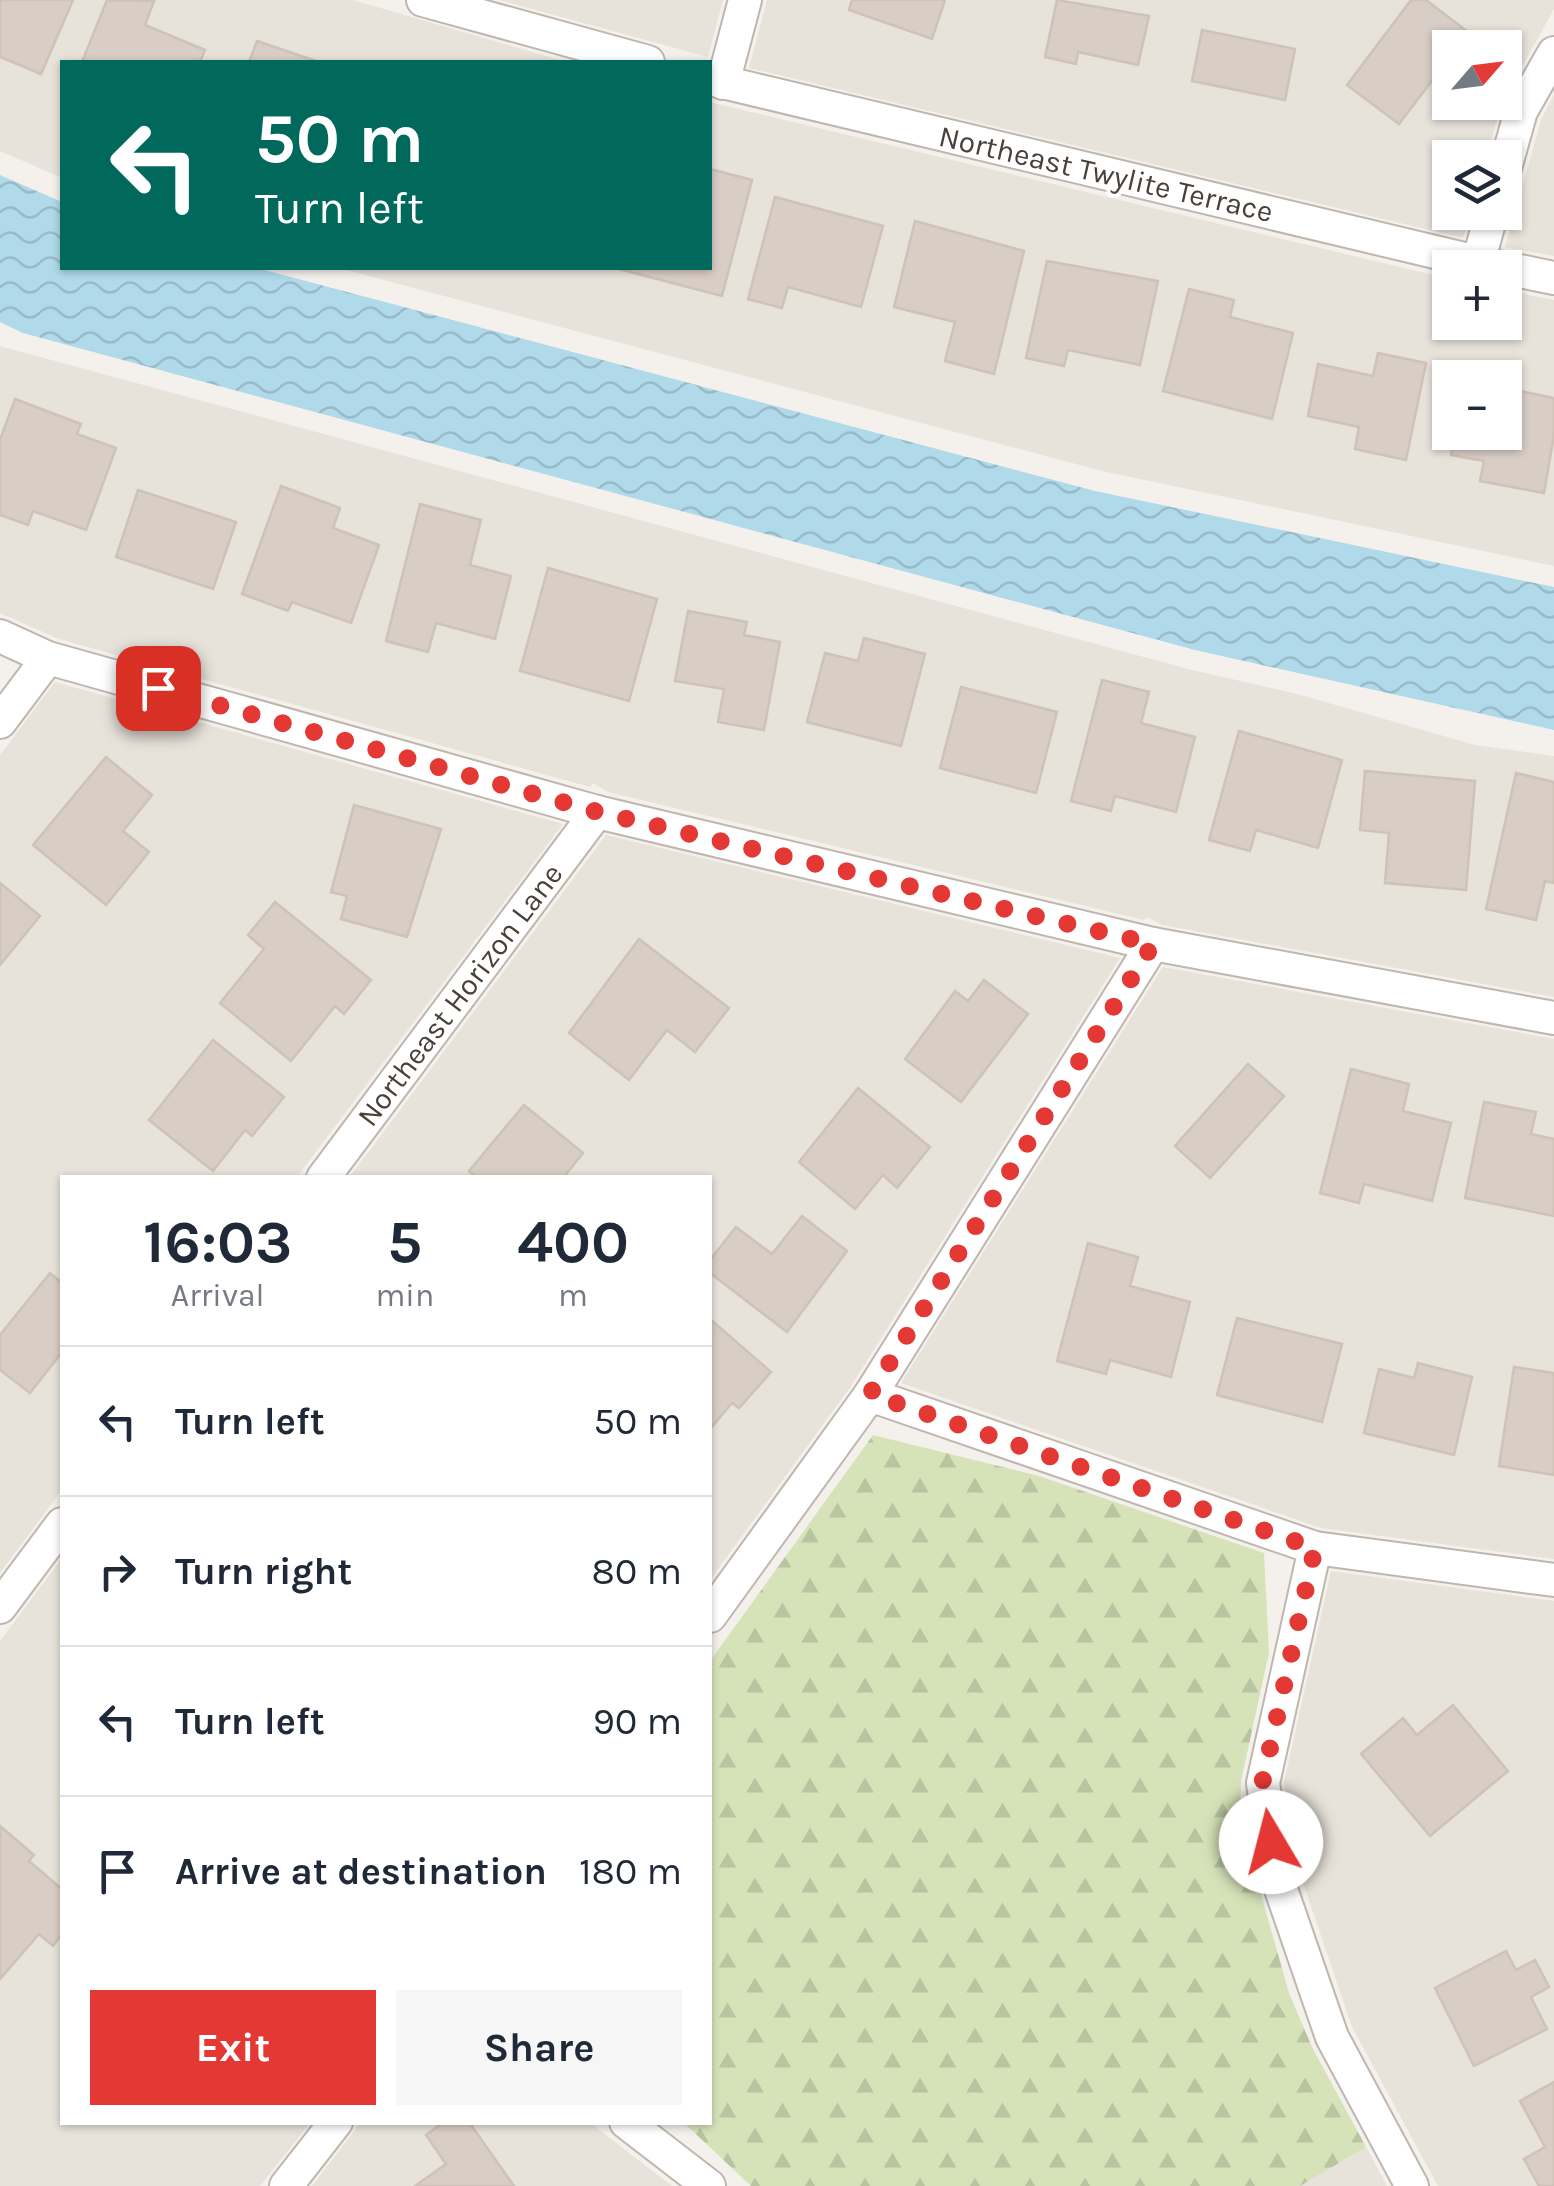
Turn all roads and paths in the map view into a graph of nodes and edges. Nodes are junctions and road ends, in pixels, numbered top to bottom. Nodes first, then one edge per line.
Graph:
1 (423, 0) edge
2 (745, 0) edge
3 (1554, 53) edge
4 (641, 60) edge
5 (716, 81) edge
6 (1513, 140) edge
7 (1432, 251) edge
8 (1522, 271) edge
9 (1554, 278) edge
10 (0, 636) edge
11 (48, 658) junction
12 (0, 722) edge
13 (598, 812) junction
14 (1153, 944) junction
15 (1554, 1018) edge
16 (325, 1175) edge
17 (870, 1394) junction
18 (60, 1527) edge
19 (1315, 1548) junction
20 (1554, 1580) edge
21 (0, 1608) edge
22 (712, 1613) edge
23 (334, 2125) edge
24 (630, 2125) edge
25 (286, 2186) edge
26 (709, 2186) edge
27 (1412, 2186) edge

1 - 4 street
2 - 5 street
3 - 6 street
5 - 7 street, Northeast Twylite Terrace
8 - 9 street, Northeast Twylite Terrace
10 - 11 street
11 - 12 street
11 - 13 street
13 - 14 street
13 - 16 street, Northeast Horizon Lane
14 - 15 street
14 - 17 street
17 - 19 street
17 - 22 street
18 - 21 street
19 - 20 street
19 - 27 street
23 - 25 street
24 - 26 street

